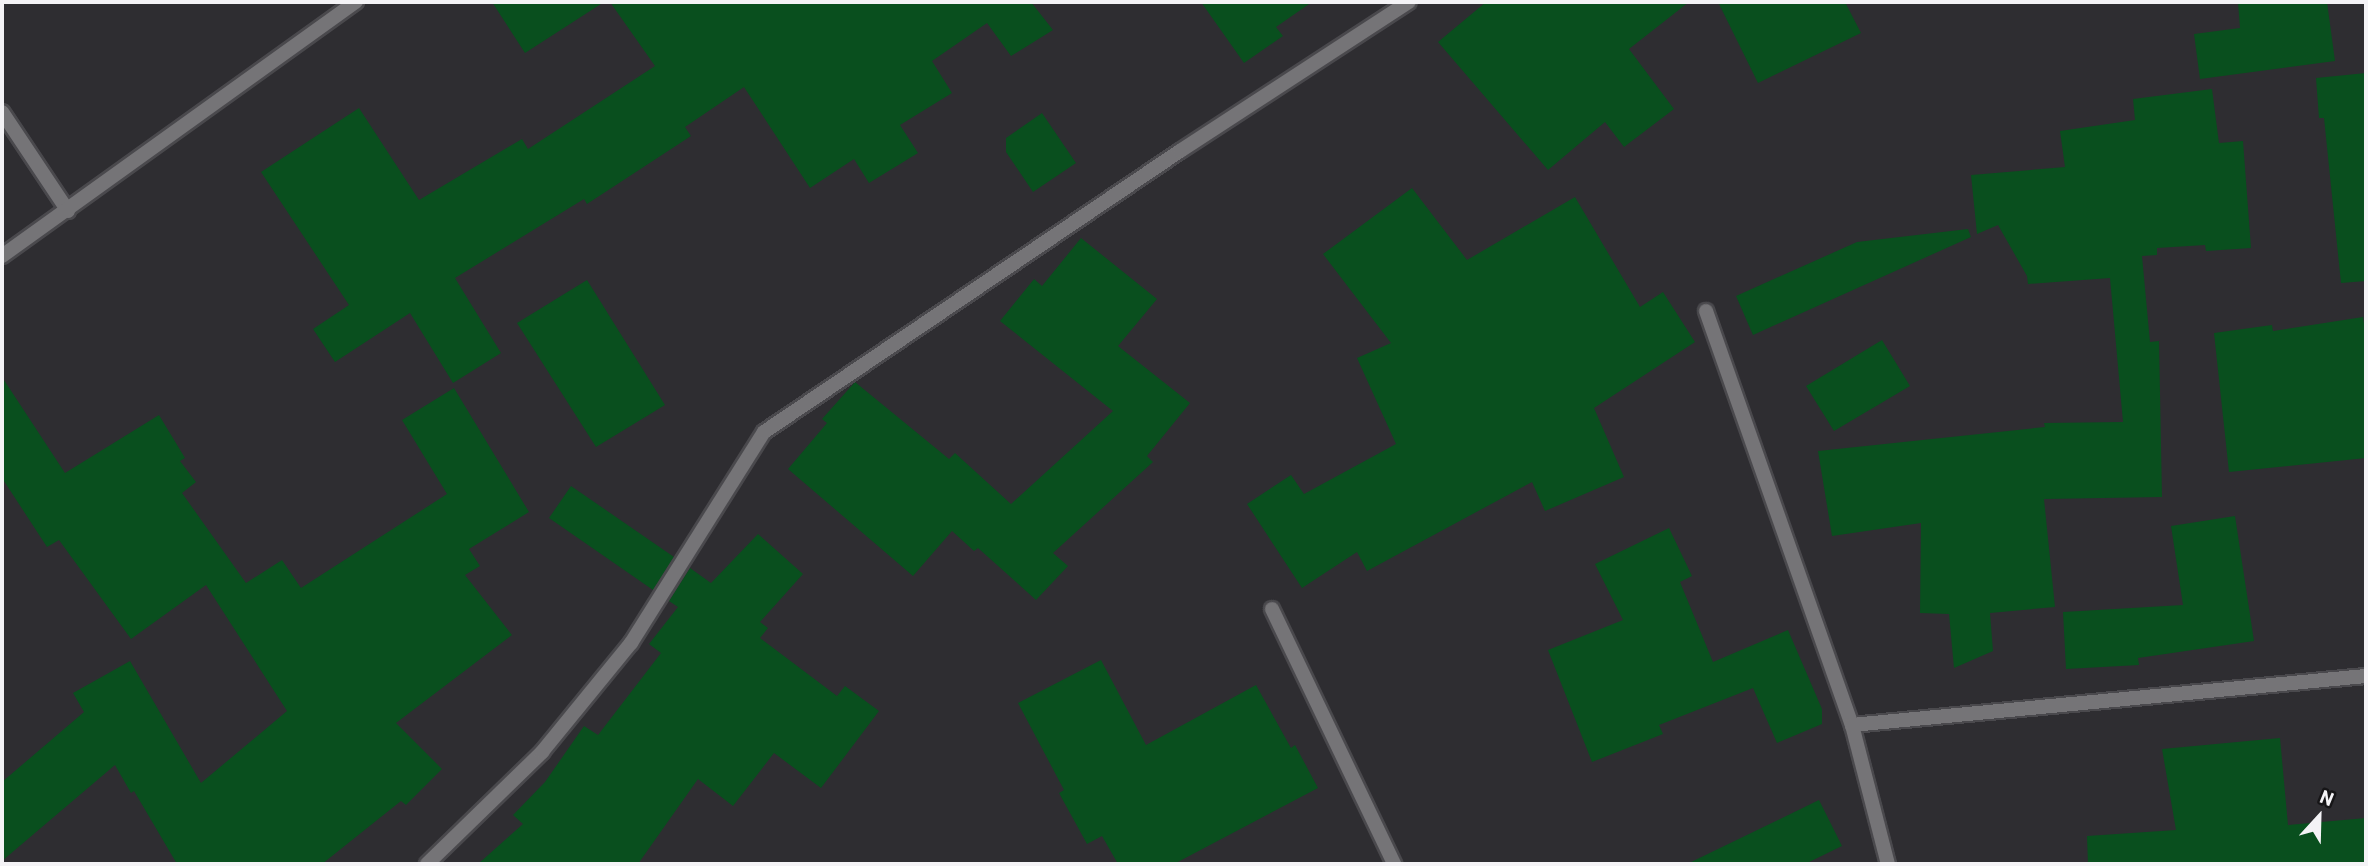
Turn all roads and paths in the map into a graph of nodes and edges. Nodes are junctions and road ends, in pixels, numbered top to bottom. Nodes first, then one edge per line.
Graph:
1 (356, 2) edge
2 (1409, 2) edge
3 (2, 112) edge
4 (68, 211) junction
5 (2, 256) edge
6 (1706, 311) dead end
7 (1272, 609) dead end
8 (2366, 676) edge
9 (1852, 725) junction
10 (427, 864) edge
11 (1394, 864) edge
12 (1888, 864) edge

1 - 4 street
2 - 10 street
3 - 4 street
4 - 5 street
6 - 9 street
7 - 11 street
8 - 9 street
9 - 12 street

